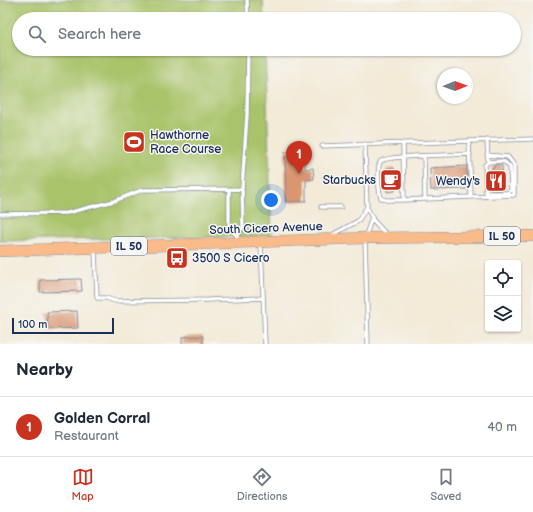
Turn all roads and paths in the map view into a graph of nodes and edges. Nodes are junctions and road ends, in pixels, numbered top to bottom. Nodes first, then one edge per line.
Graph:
1 (248, 0) edge
2 (248, 12) edge
3 (248, 56) edge
4 (533, 139) edge
5 (487, 140) junction
6 (469, 141) junction
7 (403, 143) junction
8 (365, 144) junction
9 (322, 146) dead end
10 (470, 154) junction
11 (487, 155) junction
12 (424, 156) junction
13 (404, 157) junction
14 (488, 162) junction
15 (229, 189) junction
16 (242, 189) junction
17 (471, 197) junction
18 (425, 199) junction
19 (404, 200) junction
20 (321, 207) dead end
21 (341, 207) dead end
22 (367, 207) junction
23 (0, 214) edge
24 (372, 217) junction
25 (533, 236) edge
26 (365, 238) junction
27 (389, 238) junction
28 (237, 239) junction
29 (325, 239) junction
30 (261, 241) junction
31 (95, 248) junction
32 (0, 251) edge
33 (263, 298) junction
34 (265, 344) edge
35 (368, 344) edge

1 - 2 lane
3 - 16 lane
4 - 5 lane
5 - 6 lane
5 - 11 lane
6 - 7 lane
6 - 10 lane
7 - 8 lane
7 - 13 lane
8 - 9 lane
8 - 22 lane
10 - 12 lane
10 - 17 lane
11 - 14 lane
11 - 17 lane
12 - 13 lane
12 - 18 lane
13 - 19 lane
13 - 19 lane
14 - 14 lane
15 - 16 lane
15 - 23 lane
15 - 28 lane
16 - 28 lane
17 - 18 lane
18 - 19 lane
20 - 21 lane
22 - 24 lane
22 - 29 lane
24 - 26 lane
24 - 27 lane
25 - 27 main road, South Cicero Avenue / IL 50
26 - 27 main road, South Cicero Avenue / IL 50
26 - 29 main road, South Cicero Avenue / IL 50
26 - 35 lane
28 - 30 main road, South Cicero Avenue / IL 50
28 - 31 main road, South Cicero Avenue / IL 50
29 - 30 main road, South Cicero Avenue / IL 50
30 - 33 lane
31 - 32 main road, South Cicero Avenue / IL 50
31 - 33 lane
33 - 34 lane

